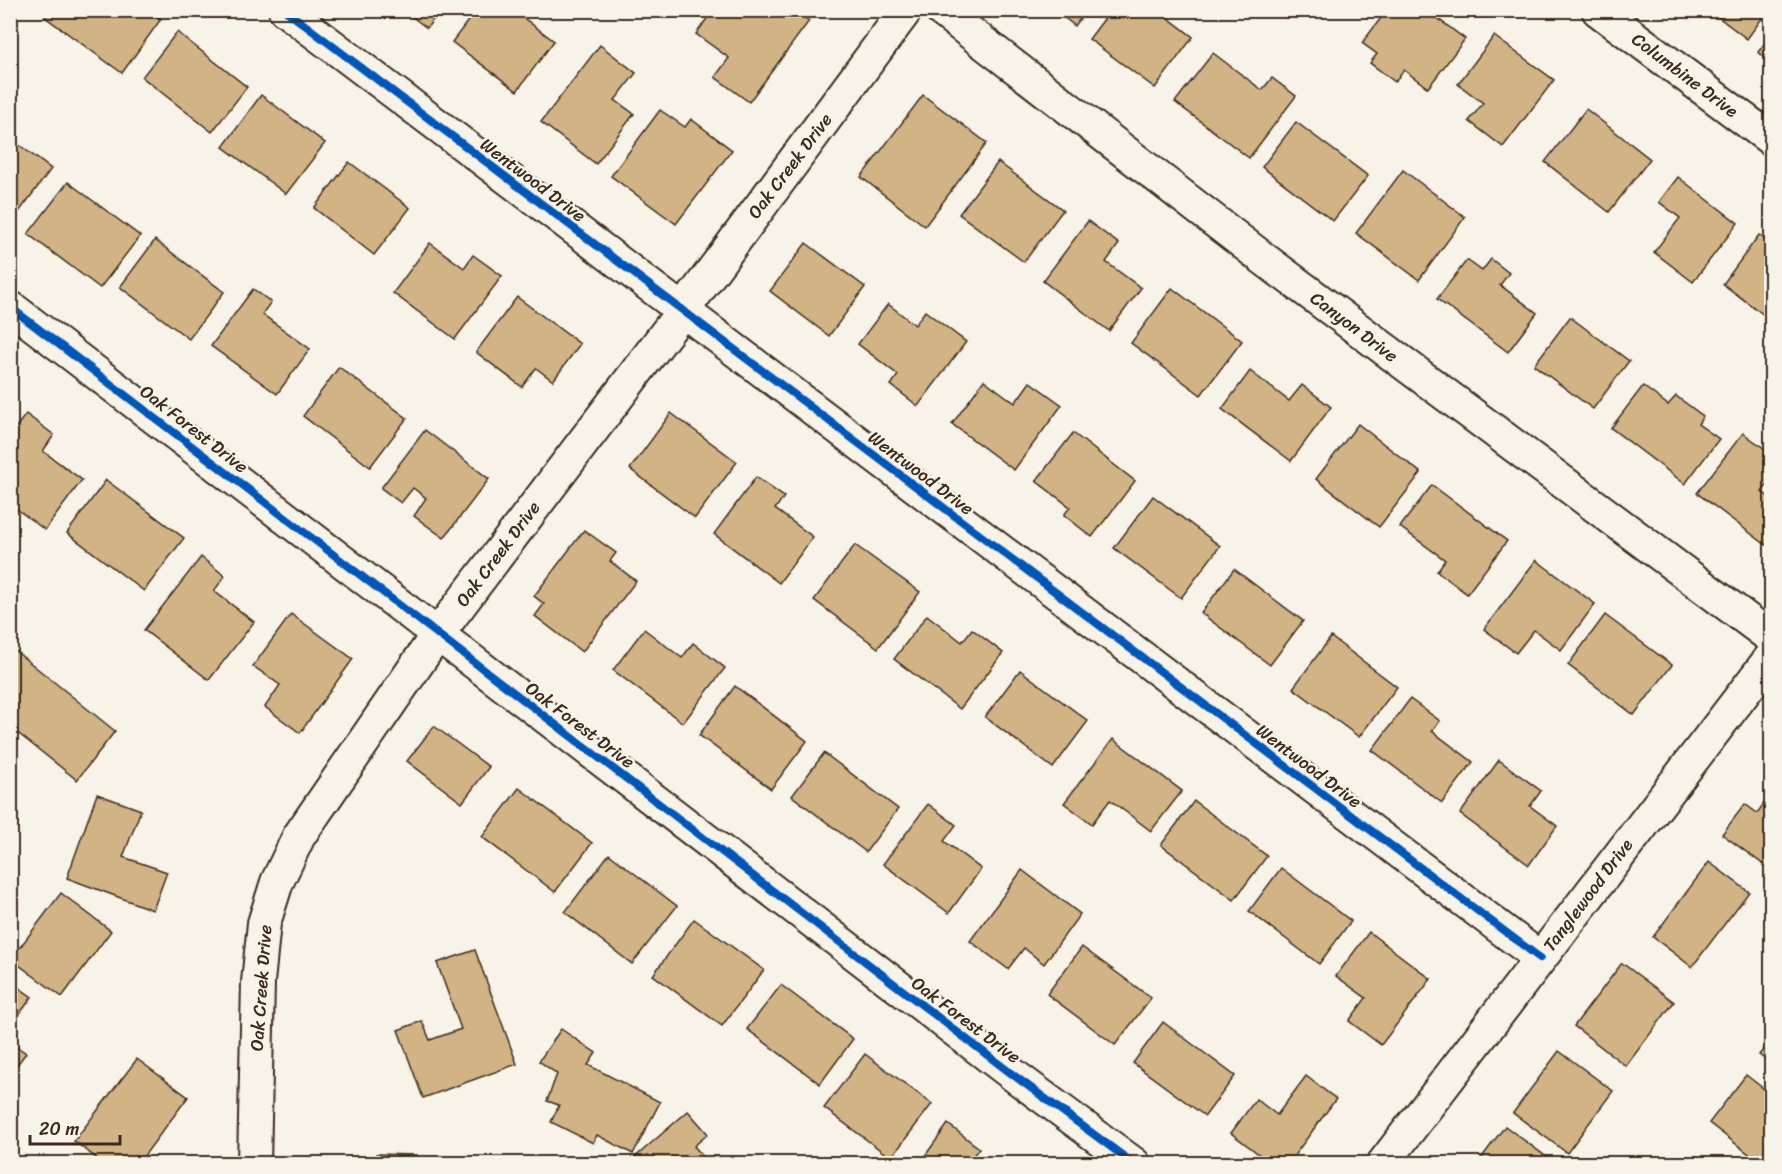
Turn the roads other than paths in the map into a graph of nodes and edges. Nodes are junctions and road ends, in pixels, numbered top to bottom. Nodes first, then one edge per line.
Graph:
1 (285, 10) edge
2 (906, 10) edge
3 (941, 10) edge
4 (1598, 10) edge
5 (1772, 140) edge
6 (10, 307) edge
7 (682, 312) junction
8 (437, 635) junction
9 (1772, 638) edge
10 (1772, 656) edge
11 (1540, 958) junction
12 (254, 1164) edge
13 (1134, 1164) edge
14 (1383, 1164) edge

1 - 7 street, Wentwood Drive
2 - 7 street, Oak Creek Drive
3 - 9 street, Canyon Drive
4 - 5 street, Columbine Drive
6 - 8 street, Oak Forest Drive
7 - 8 street, Oak Creek Drive
7 - 11 street, Wentwood Drive
8 - 12 street, Oak Creek Drive
8 - 13 street, Oak Forest Drive
10 - 11 street, Tanglewood Drive
11 - 14 street, Tanglewood Drive

